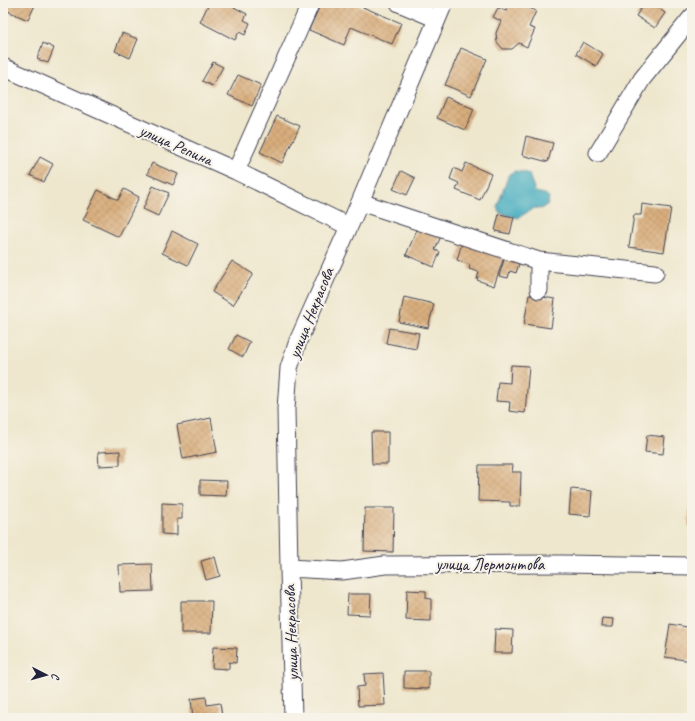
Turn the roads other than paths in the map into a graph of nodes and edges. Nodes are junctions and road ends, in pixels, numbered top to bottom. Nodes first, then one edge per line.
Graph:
1 (400, 3) edge
2 (444, 3) edge
3 (309, 7) dead end
4 (692, 17) edge
5 (437, 20) junction
6 (3, 67) edge
7 (598, 153) dead end
8 (236, 171) junction
9 (360, 202) junction
10 (348, 226) junction
11 (539, 260) junction
12 (655, 273) dead end
13 (539, 290) dead end
14 (692, 566) edge
15 (289, 568) junction
16 (293, 718) edge

1 - 5 street
2 - 5 street, улица Некрасова
3 - 8 street
4 - 7 street
5 - 9 street, улица Некрасова
6 - 8 street, улица Репина
8 - 10 street, улица Репина
9 - 10 street, улица Некрасова
9 - 11 street
10 - 15 street, улица Некрасова
11 - 12 street
11 - 13 street
14 - 15 street, улица Лермонтова
15 - 16 street, улица Некрасова

